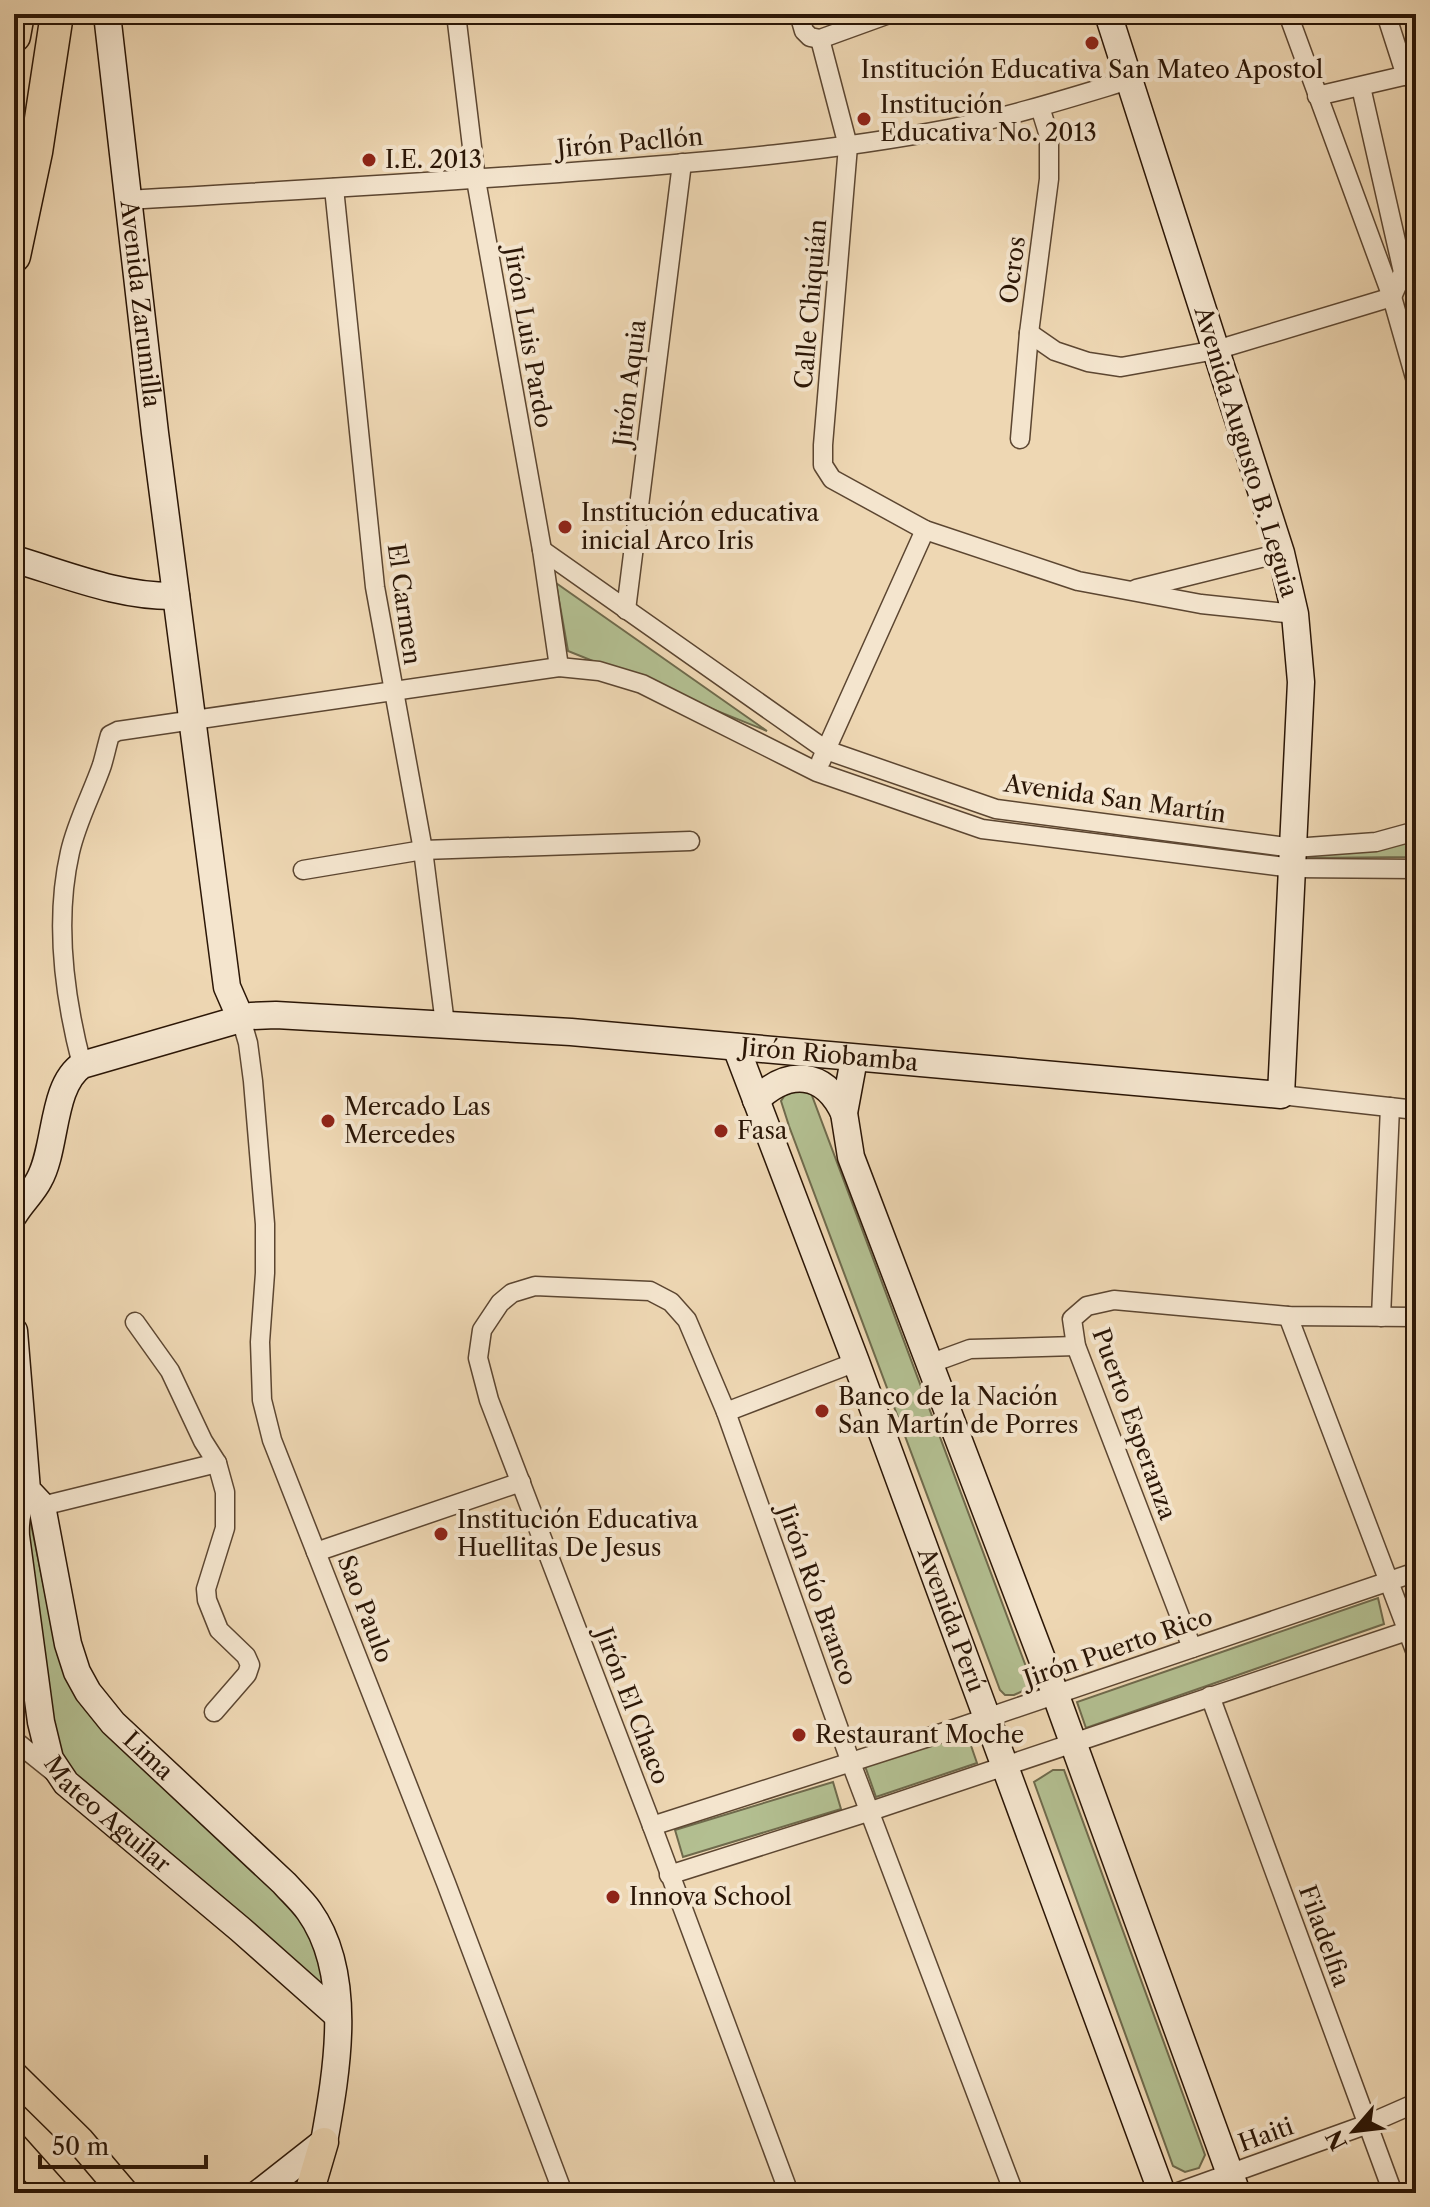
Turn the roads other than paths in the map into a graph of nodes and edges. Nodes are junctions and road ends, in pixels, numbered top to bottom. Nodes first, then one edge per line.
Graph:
1 (18, 14) edge
2 (57, 14) edge
3 (107, 14) edge
4 (456, 14) edge
5 (799, 14) edge
6 (889, 14) edge
7 (1108, 14) edge
8 (1288, 14) edge
9 (1386, 14) edge
10 (14, 36) edge
11 (820, 39) junction
12 (1411, 75) edge
13 (1129, 80) junction
14 (1361, 87) junction
15 (1317, 96) junction
16 (1040, 107) junction
17 (848, 146) junction
18 (682, 163) junction
19 (476, 180) junction
20 (334, 188) junction
21 (127, 200) junction
22 (14, 256) edge
23 (1392, 297) junction
24 (1029, 333) junction
25 (1216, 350) junction
26 (1416, 381) edge
27 (1020, 439) dead end
28 (925, 530) junction
29 (542, 550) junction
30 (1281, 553) junction
31 (14, 559) edge
32 (1129, 591) junction
33 (176, 596) junction
34 (626, 610) junction
35 (1295, 614) junction
36 (559, 667) junction
37 (393, 692) junction
38 (191, 722) junction
39 (826, 750) junction
40 (817, 772) junction
41 (1416, 831) edge
42 (690, 841) dead end
43 (423, 850) junction
44 (1294, 858) junction
45 (1416, 869) edge
46 (303, 870) dead end
47 (241, 1019) junction
48 (445, 1024) junction
49 (736, 1047) junction
50 (854, 1059) junction
51 (82, 1065) junction
52 (1281, 1095) junction
53 (756, 1100) junction
54 (1390, 1107) junction
55 (1416, 1110) edge
56 (844, 1113) junction
57 (14, 1215) edge
58 (563, 1287) joint
59 (1288, 1316) junction
60 (1381, 1317) junction
61 (1416, 1317) edge
62 (135, 1322) dead end
63 (14, 1331) edge
64 (1076, 1346) junction
65 (856, 1362) junction
66 (929, 1364) junction
67 (726, 1412) junction
68 (217, 1463) junction
69 (521, 1482) junction
70 (28, 1496) edge
71 (316, 1552) junction
72 (1416, 1572) edge
73 (1390, 1580) junction
74 (1412, 1629) edge
75 (1192, 1648) junction
76 (1416, 1653) edge
77 (1055, 1693) junction
78 (1210, 1696) junction
79 (214, 1712) dead end
80 (987, 1718) junction
81 (14, 1740) edge
82 (1072, 1743) junction
83 (851, 1763) junction
84 (1004, 1765) junction
85 (66, 1783) junction
86 (871, 1811) junction
87 (652, 1826) junction
88 (669, 1875) junction
89 (337, 2015) junction
90 (14, 2076) edge
91 (1416, 2103) edge
92 (1368, 2124) junction
93 (324, 2142) junction
94 (14, 2147) edge
95 (1233, 2183) edge
96 (55, 2193) edge
97 (124, 2193) edge
98 (259, 2193) edge
99 (309, 2193) edge
100 (563, 2193) edge
101 (789, 2193) edge
102 (1014, 2193) edge
103 (1162, 2193) edge
104 (1176, 2193) edge
105 (1393, 2193) edge

1 - 10 highway
2 - 22 highway
3 - 21 main road, Avenida Zarumilla
4 - 19 street, Jirón Luis Pardo
5 - 11 street
6 - 11 street
7 - 13 main road, Avenida Augusto B. Leguia
8 - 15 street
9 - 12 street
11 - 17 street, Calle Chiquián
12 - 14 street
13 - 16 street, Jirón Pacllón
13 - 25 main road, Avenida Augusto B. Leguia
14 - 15 street
14 - 23 street
15 - 23 street
16 - 17 street, Jirón Pacllón
16 - 24 street, Ocros
17 - 18 street, Jirón Pacllón
17 - 28 street, Calle Chiquián
18 - 19 street, Jirón Pacllón
18 - 34 street, Jirón Aquia
19 - 20 street, Jirón Pacllón
19 - 29 street, Jirón Luis Pardo
20 - 21 street, Jirón Pacllón
20 - 37 street, El Carmen
21 - 33 main road, Avenida Zarumilla
23 - 25 street
23 - 26 street
24 - 25 street
24 - 27 street, Ocros
25 - 30 main road, Avenida Augusto B. Leguia
28 - 32 street
28 - 39 street
29 - 34 street, Avenida San Martín
29 - 36 street, Jirón Luis Pardo
30 - 32 street
30 - 35 main road, Avenida Augusto B. Leguia
31 - 33 main road
32 - 35 street
33 - 38 main road, Avenida Zarumilla
34 - 39 street, Avenida San Martín
35 - 44 main road, Avenida Augusto B. Leguia
36 - 37 street, Avenida San Martín
36 - 40 street, Avenida San Martín
37 - 38 street, Avenida San Martín
37 - 43 street, El Carmen
38 - 47 main road, Avenida Zarumilla
38 - 51 street, Avenida San Martín
39 - 40 street
39 - 44 street, Avenida San Martín
40 - 44 street, Avenida San Martín
41 - 44 street, Avenida San Martín
42 - 43 street
43 - 46 street
43 - 48 street, El Carmen
44 - 45 street, Avenida San Martín
44 - 52 main road, Avenida Augusto B. Leguia
47 - 48 main road, Jirón Riobamba
47 - 51 main road, Jirón Riobamba
47 - 71 street, Sao Paulo
48 - 49 main road, Jirón Riobamba
49 - 50 main road, Jirón Riobamba
49 - 53 main road, Avenida Perú
50 - 52 main road, Jirón Riobamba
50 - 56 main road
51 - 57 main road
52 - 54 street, Jirón Riobamba
53 - 56 main road
53 - 65 main road, Avenida Perú
54 - 55 street, Jirón Riobamba
54 - 60 street
56 - 66 main road
58 - 67 street, Jirón Río Branco
58 - 69 street, Jirón El Chaco
59 - 60 street, Puerto Esperanza
59 - 64 street, Puerto Esperanza
59 - 73 street
60 - 61 street, Puerto Esperanza
62 - 68 street
63 - 70 main road, Lima
64 - 66 street
64 - 75 street, Puerto Esperanza
65 - 67 street
65 - 80 main road, Avenida Perú
66 - 77 main road
67 - 83 street, Jirón Río Branco
68 - 70 street
68 - 79 street
69 - 71 street
69 - 87 street, Jirón El Chaco
70 - 85 main road, Mateo Aguilar
70 - 89 main road, Lima
71 - 100 street, Sao Paulo
72 - 73 street, Jirón Puerto Rico
73 - 74 street
73 - 75 street, Jirón Puerto Rico
74 - 76 street
74 - 78 street
75 - 77 street, Jirón Puerto Rico
77 - 80 street, Jirón Puerto Rico
77 - 82 main road
78 - 82 street
78 - 92 street, Filadelfia
80 - 83 street, Jirón Puerto Rico
80 - 84 main road, Avenida Perú
81 - 85 street
82 - 84 street
82 - 95 main road
83 - 86 street, Jirón Río Branco
83 - 87 street, Jirón Puerto Rico
84 - 86 street
84 - 103 main road, Avenida Perú
85 - 89 main road, Mateo Aguilar
86 - 88 street
86 - 102 street, Jirón Río Branco
87 - 88 street, Jirón El Chaco
88 - 101 street, Jirón El Chaco
89 - 93 main road, Lima
90 - 97 main road
91 - 92 street, Haiti
92 - 95 street, Haiti
92 - 105 street, Filadelfia
93 - 98 main road
93 - 99 main road
94 - 96 main road
95 - 104 street, Haiti

